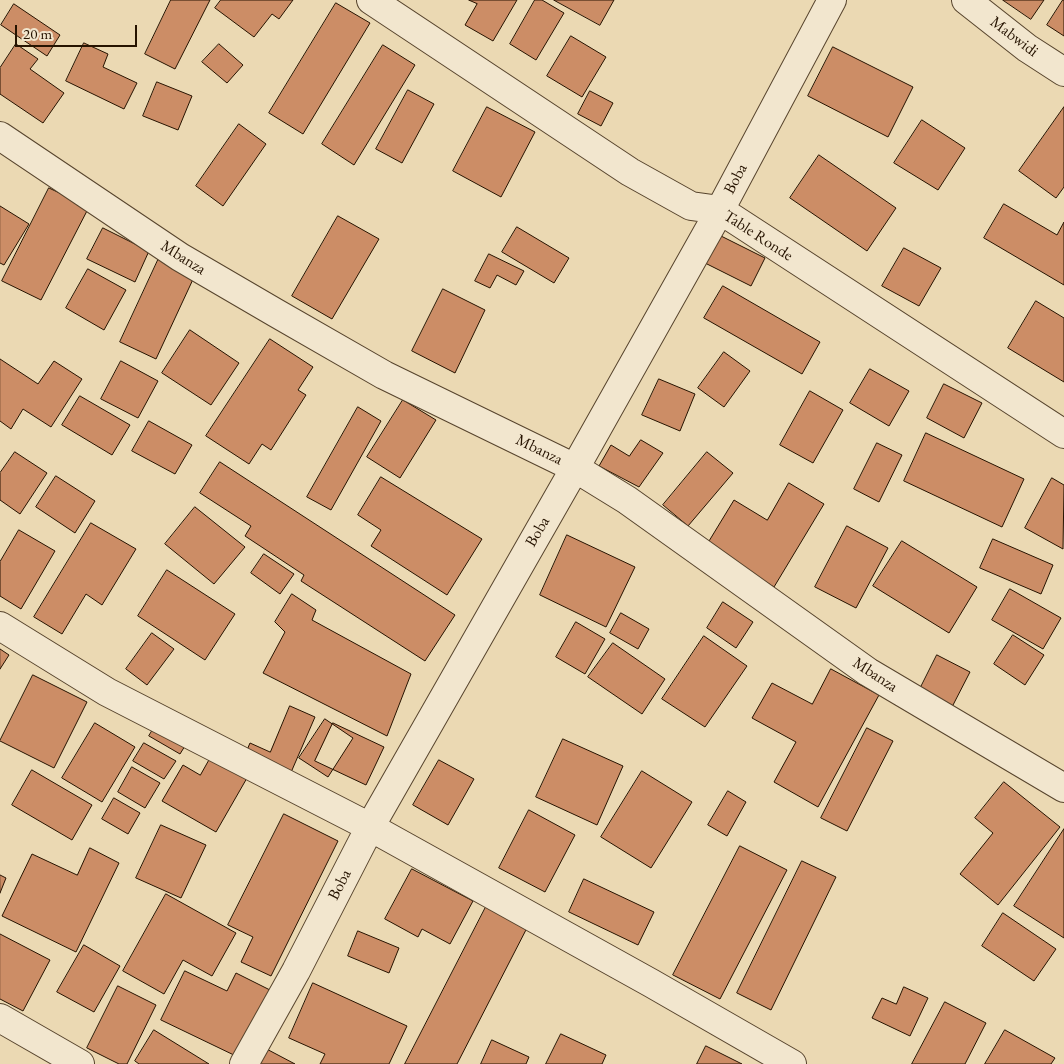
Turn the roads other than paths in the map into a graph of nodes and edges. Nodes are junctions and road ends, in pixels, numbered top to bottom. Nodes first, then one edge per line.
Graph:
1 (371, 0) edge
2 (832, 0) edge
3 (966, 0) edge
4 (1064, 72) edge
5 (0, 136) edge
6 (720, 210) junction
7 (1064, 434) edge
8 (575, 468) junction
9 (0, 626) edge
10 (1064, 788) edge
11 (370, 827) junction
12 (0, 1018) edge
13 (80, 1064) edge
14 (244, 1064) edge
15 (792, 1064) edge

1 - 6 street, Table Ronde
2 - 6 street, Boba
3 - 4 street, Mabwidi
5 - 8 street, Mbanza
6 - 7 street, Table Ronde
6 - 8 street, Boba
8 - 10 street, Mbanza
8 - 11 street, Boba
9 - 11 street
11 - 14 street, Boba
11 - 15 street
12 - 13 street

